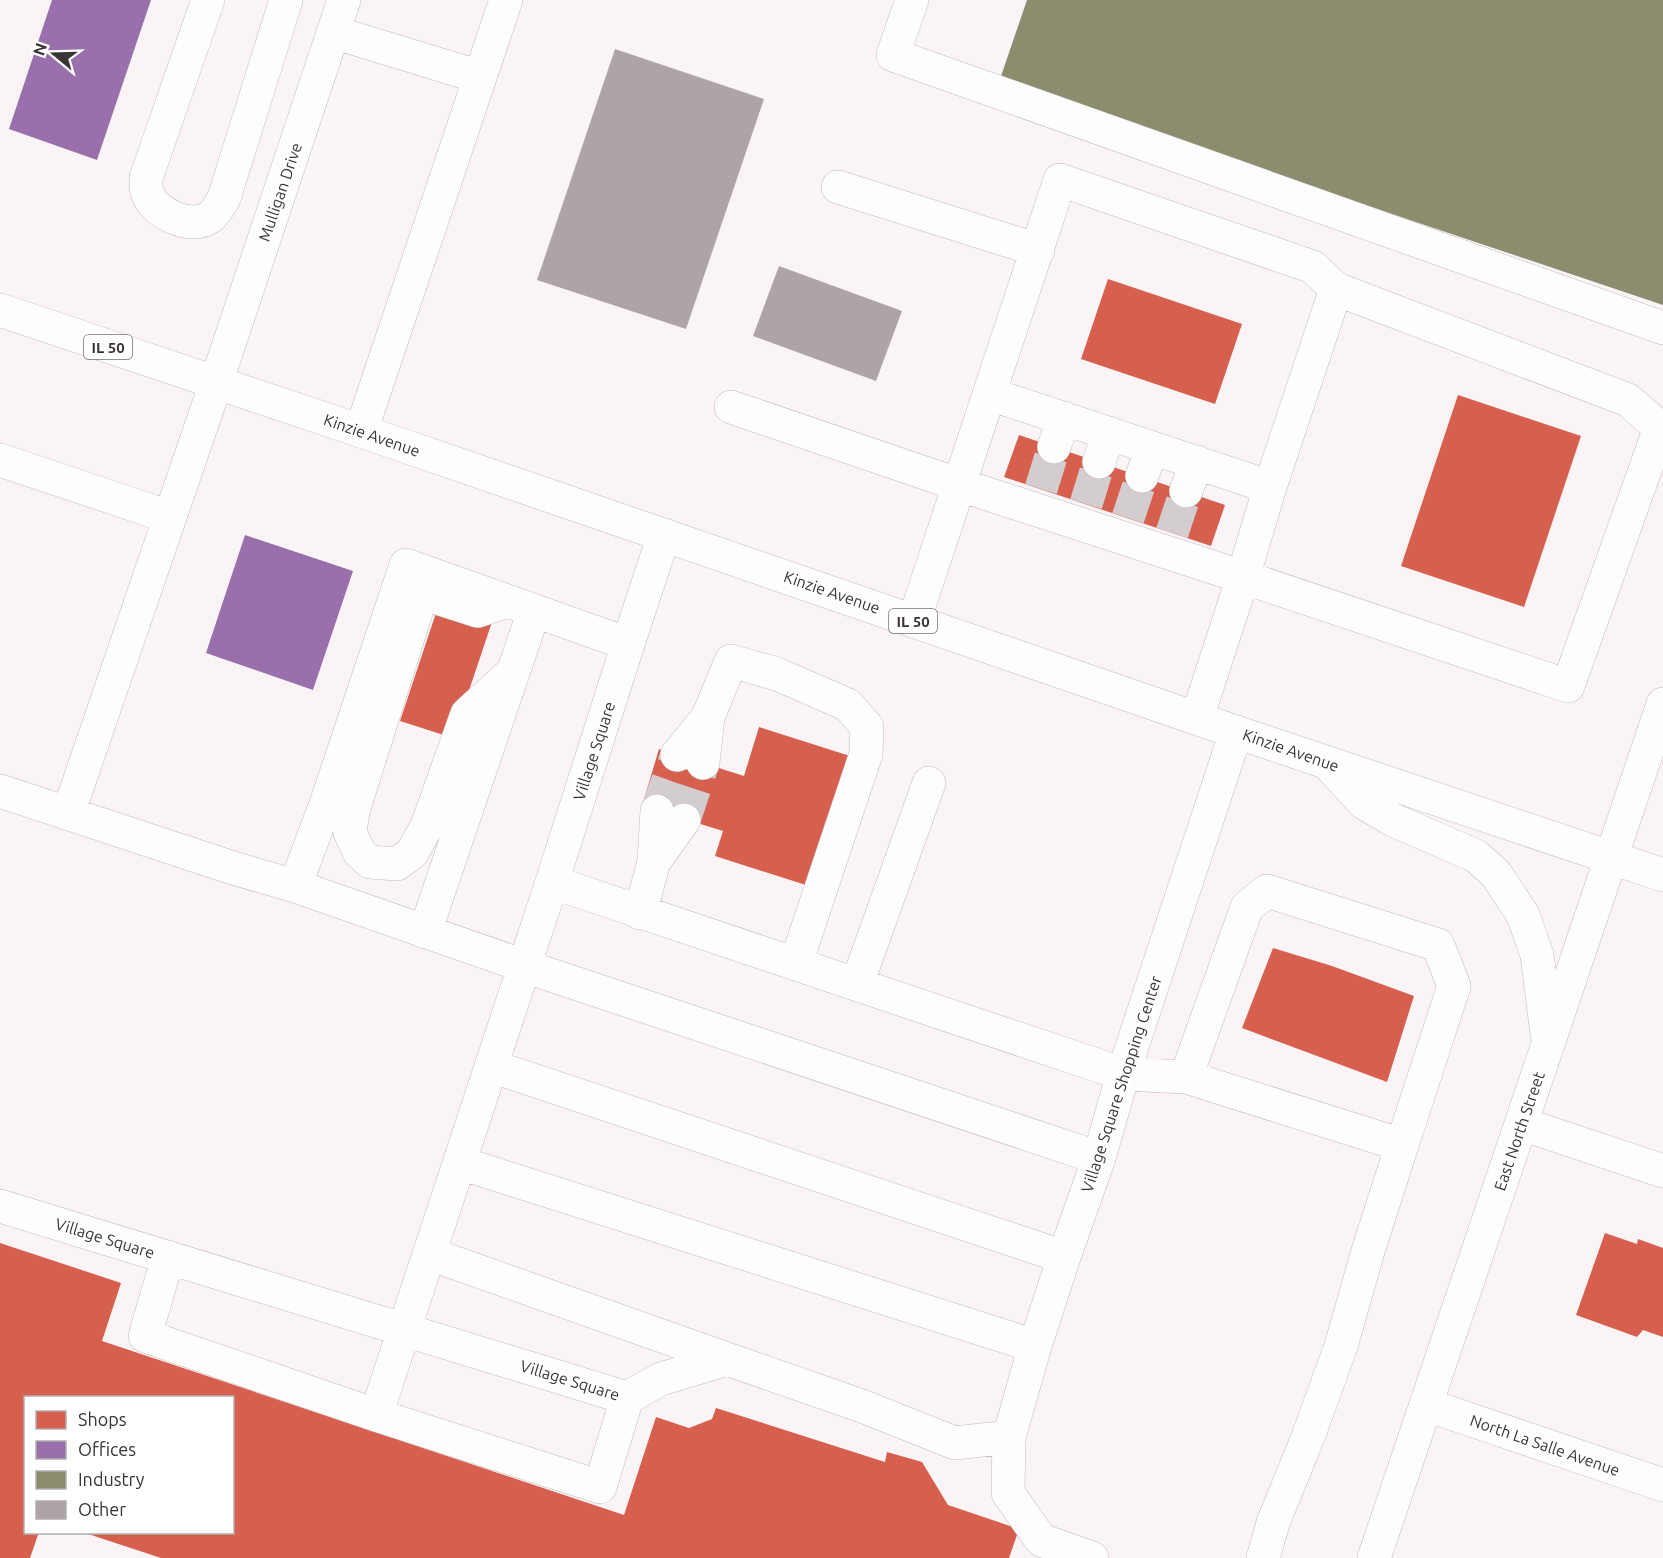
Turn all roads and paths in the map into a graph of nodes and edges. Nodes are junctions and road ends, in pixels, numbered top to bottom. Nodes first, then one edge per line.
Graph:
1 (208, 0) edge
2 (286, 0) edge
3 (345, 0) edge
4 (506, 0) edge
5 (912, 0) edge
6 (333, 32) junction
7 (480, 77) junction
8 (838, 187) dead end
9 (1038, 250) junction
10 (1336, 289) junction
11 (0, 310) edge
12 (1663, 328) edge
13 (216, 383) junction
14 (990, 394) junction
15 (731, 407) dead end
16 (1661, 428) edge
17 (361, 431) junction
18 (0, 460) edge
19 (960, 485) junction
20 (1270, 487) junction
21 (170, 517) junction
22 (664, 535) junction
23 (1243, 577) junction
24 (521, 606) junction
25 (914, 621) junction
26 (628, 644) junction
27 (513, 672) junction
28 (1663, 704) edge
29 (1197, 718) junction
30 (1236, 732) junction
31 (690, 759) tunnel mouth
32 (1326, 762) junction
33 (929, 783) dead end
34 (0, 791) edge
35 (68, 814) junction
36 (670, 815) tunnel mouth
37 (1611, 858) junction
38 (1663, 875) edge
39 (552, 882) junction
40 (295, 886) junction
41 (640, 913) junction
42 (425, 932) junction
43 (795, 963) junction
44 (524, 966) junction
45 (857, 984) junction
46 (1548, 1044) junction
47 (491, 1066) junction
48 (1123, 1074) junction
49 (1186, 1077) junction
50 (1521, 1124) junction
51 (1402, 1145) junction
52 (1099, 1158) junction
53 (460, 1163) junction
54 (1663, 1171) edge
55 (0, 1206) edge
56 (430, 1254) junction
57 (168, 1257) junction
58 (1064, 1257) junction
59 (405, 1329) junction
60 (1035, 1346) junction
61 (727, 1359) junction
62 (627, 1398) junction
63 (1426, 1405) junction
64 (375, 1415) junction
65 (1009, 1437) junction
66 (1663, 1485) edge
67 (1038, 1549) edge
68 (1092, 1558) edge
69 (1263, 1558) edge
70 (1374, 1558) edge

1 - 2 main road
3 - 6 main road, Mulligan Drive
4 - 7 main road
5 - 12 main road
6 - 7 main road
6 - 13 main road, Mulligan Drive
7 - 17 main road
8 - 9 main road
9 - 10 main road
9 - 14 main road
10 - 16 main road
10 - 20 main road
11 - 13 main road, Kinzie Avenue / IL 50
13 - 17 main road, Kinzie Avenue / IL 50
13 - 21 main road, Mulligan Drive
14 - 19 main road
14 - 20 main road
15 - 19 main road
16 - 23 main road
17 - 22 main road, Kinzie Avenue / IL 50
18 - 21 main road
19 - 23 main road
19 - 25 main road
20 - 23 main road
21 - 35 main road, Mulligan Drive
22 - 25 main road, Kinzie Avenue / IL 50
22 - 26 main road, Village Square
23 - 29 main road
24 - 26 main road
24 - 27 main road
24 - 27 main road
24 - 40 main road
25 - 29 main road, Kinzie Avenue / IL 50
26 - 39 main road, Village Square
27 - 42 main road
28 - 37 main road, East North Street
29 - 30 main road, Kinzie Avenue / IL 50
30 - 32 main road, Kinzie Avenue / IL 50
30 - 48 main road, Village Square Shopping Center
31 - 43 main road
32 - 37 main road, Kinzie Avenue / IL 50
32 - 46 main road
33 - 45 main road
34 - 35 main road
35 - 40 main road
36 - 41 main road
37 - 38 main road, Kinzie Avenue / IL 50
37 - 46 main road, East North Street
39 - 41 main road
39 - 44 main road, Village Square
40 - 42 main road
41 - 43 main road
42 - 44 main road
43 - 45 main road
44 - 47 main road, Village Square
44 - 52 main road
45 - 48 main road
46 - 50 main road, East North Street
47 - 53 main road, Village Square
47 - 58 main road
48 - 49 main road
48 - 52 main road, Village Square Shopping Center
49 - 51 main road
49 - 51 main road
50 - 54 main road
50 - 63 main road, East North Street
51 - 69 main road
52 - 58 main road, Village Square Shopping Center
53 - 56 main road, Village Square
53 - 60 main road
55 - 57 main road, Village Square
56 - 59 main road, Village Square
56 - 61 main road
57 - 59 main road, Village Square
57 - 64 main road
58 - 60 main road, Village Square Shopping Center
59 - 62 main road, Village Square
59 - 64 main road, Village Square
60 - 65 main road, Village Square Shopping Center
61 - 62 main road, Village Square
61 - 65 main road
62 - 64 main road
63 - 66 main road, North La Salle Avenue
63 - 70 main road, East North Street
65 - 67 main road
67 - 68 main road

